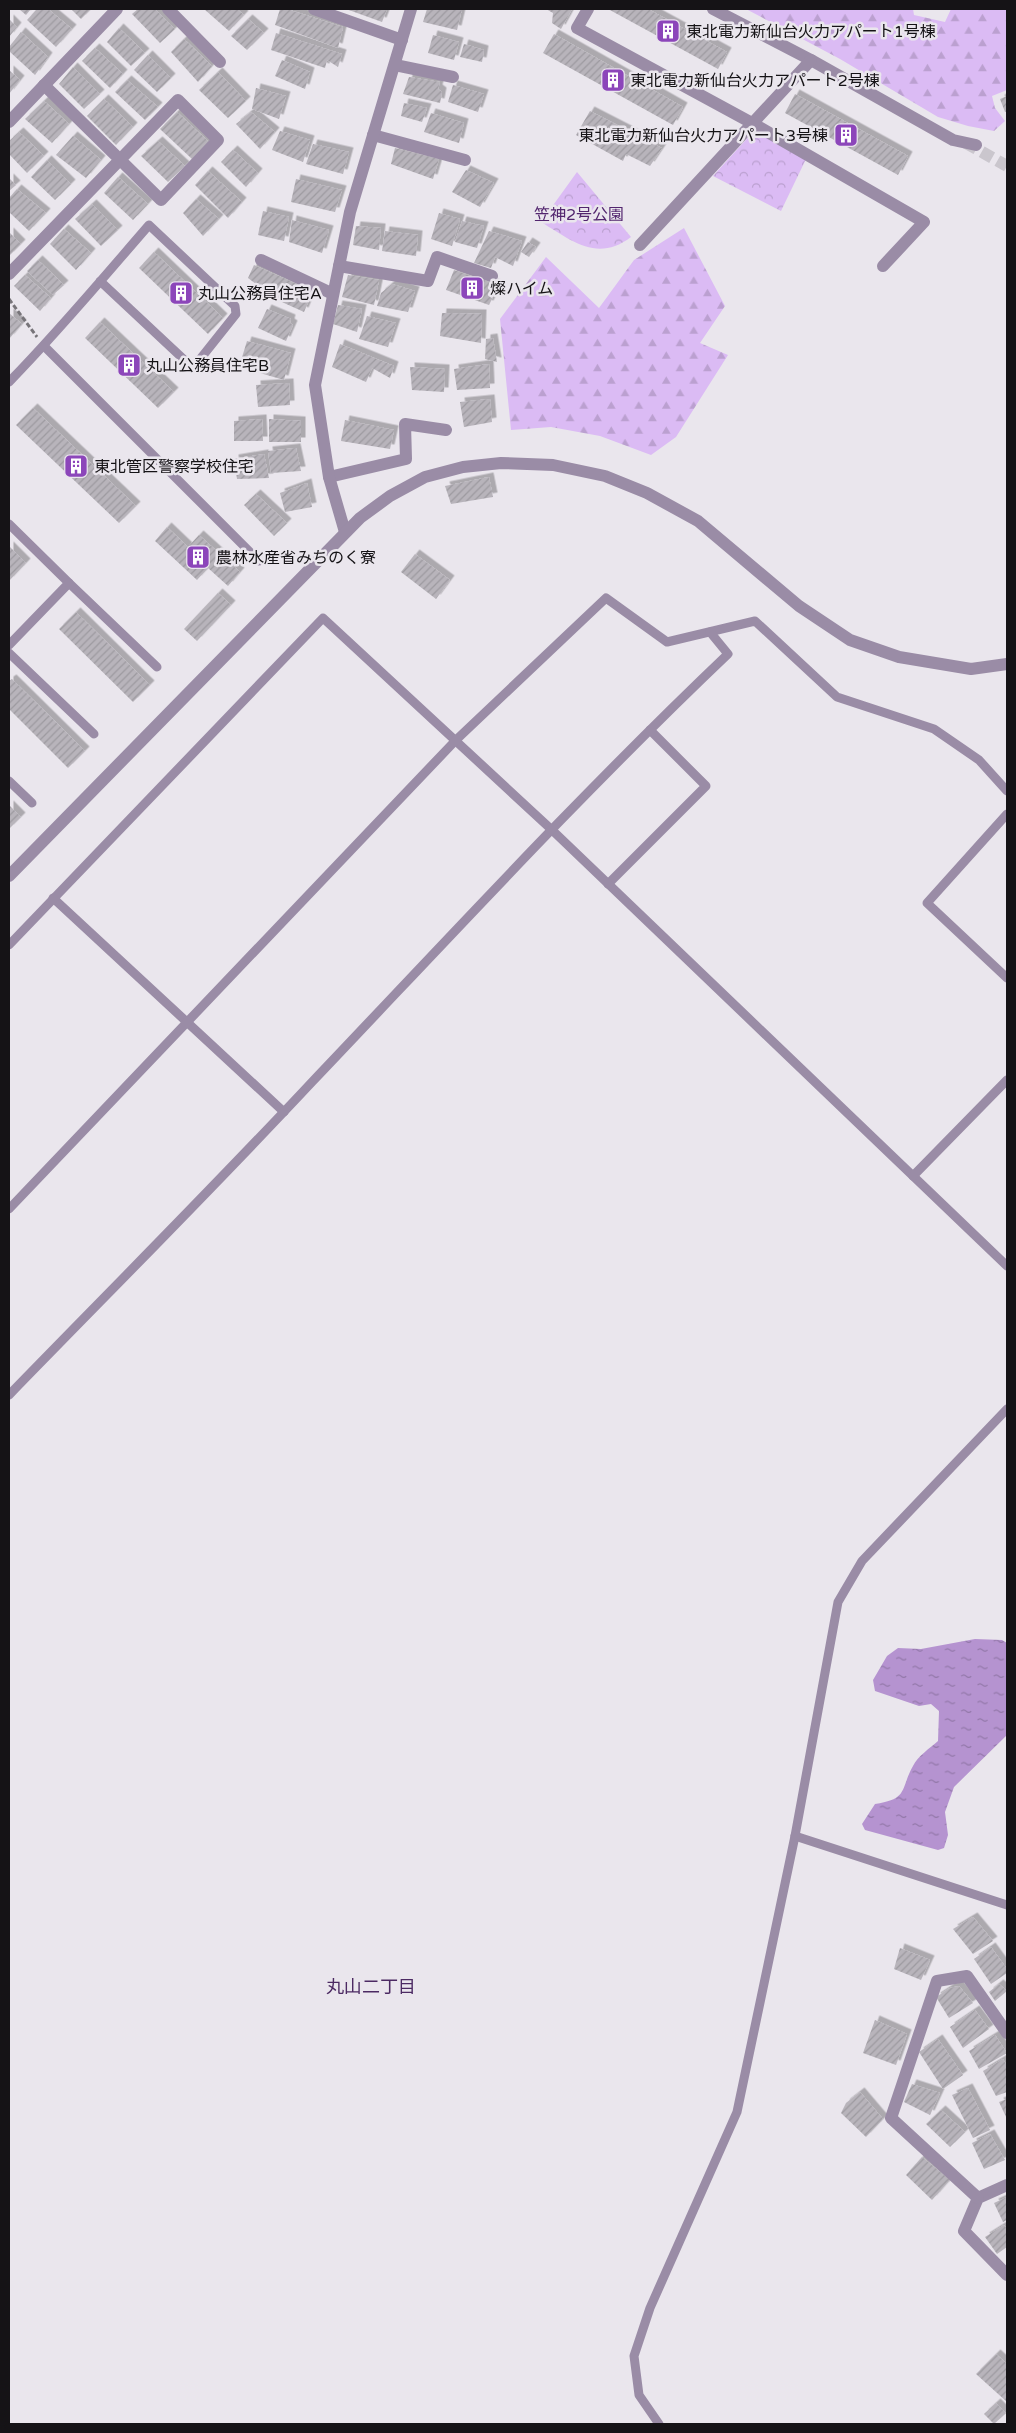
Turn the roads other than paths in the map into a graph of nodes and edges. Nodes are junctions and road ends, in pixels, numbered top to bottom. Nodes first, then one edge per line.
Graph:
1 (117, 9) edge
2 (168, 9) edge
3 (314, 9) edge
4 (411, 9) edge
5 (588, 9) edge
6 (713, 9) edge
7 (402, 40) junction
8 (811, 60) junction
9 (220, 62) dead end
10 (394, 65) junction
11 (453, 77) dead end
12 (44, 84) junction
13 (9, 122) edge
14 (752, 123) junction
15 (373, 135) junction
16 (976, 145) tunnel mouth
17 (120, 160) junction
18 (465, 160) dead end
19 (640, 245) dead end
20 (261, 260) dead end
21 (338, 266) junction
22 (883, 266) dead end
23 (9, 274) edge
24 (492, 276) dead end
25 (100, 281) junction
26 (333, 294) junction
27 (44, 346) junction
28 (9, 382) edge
29 (446, 430) dead end
30 (329, 477) junction
31 (9, 524) edge
32 (345, 532) junction
33 (259, 561) dead end
34 (69, 583) junction
35 (710, 632) junction
36 (9, 645) edge
37 (9, 653) edge
38 (1007, 664) edge
39 (157, 667) dead end
40 (650, 730) junction
41 (94, 734) dead end
42 (456, 740) junction
43 (9, 781) edge
44 (1007, 791) edge
45 (32, 803) dead end
46 (1007, 814) edge
47 (552, 830) junction
48 (9, 876) edge
49 (608, 884) junction
50 (53, 898) junction
51 (9, 945) edge
52 (1007, 978) edge
53 (188, 1022) junction
54 (1007, 1080) edge
55 (284, 1112) junction
56 (913, 1176) junction
57 (9, 1209) edge
58 (1007, 1266) edge
59 (9, 1395) edge
60 (1007, 1409) edge
61 (795, 1836) junction
62 (1007, 1905) edge
63 (1007, 2033) edge
64 (1007, 2185) edge
65 (978, 2198) junction
66 (1007, 2275) edge
67 (659, 2424) edge

1 - 12 street
2 - 9 street
3 - 7 street
4 - 7 street
5 - 14 street
6 - 8 street
7 - 10 street
8 - 14 street
8 - 16 street
10 - 11 street
10 - 15 street
12 - 13 street
12 - 17 street
14 - 19 street
14 - 22 street
15 - 18 street
15 - 21 street
17 - 17 street
17 - 23 street
20 - 26 street
21 - 24 street
21 - 26 street
25 - 25 lane
25 - 27 lane
26 - 30 street
27 - 28 lane
27 - 33 lane
29 - 30 street
30 - 32 street
31 - 34 lane
32 - 38 street
32 - 48 street
34 - 36 lane
34 - 39 lane
35 - 40 lane
35 - 42 lane
35 - 44 lane
37 - 41 lane
40 - 47 lane
40 - 49 lane
42 - 47 lane
42 - 50 lane
42 - 53 lane
43 - 45 lane
46 - 52 lane
47 - 49 lane
47 - 55 lane
49 - 56 lane
50 - 51 lane
50 - 53 lane
53 - 55 lane
53 - 57 lane
54 - 56 lane
55 - 59 lane
56 - 58 lane
60 - 61 lane
61 - 62 lane
61 - 67 lane
63 - 65 street
64 - 65 street
65 - 66 street

